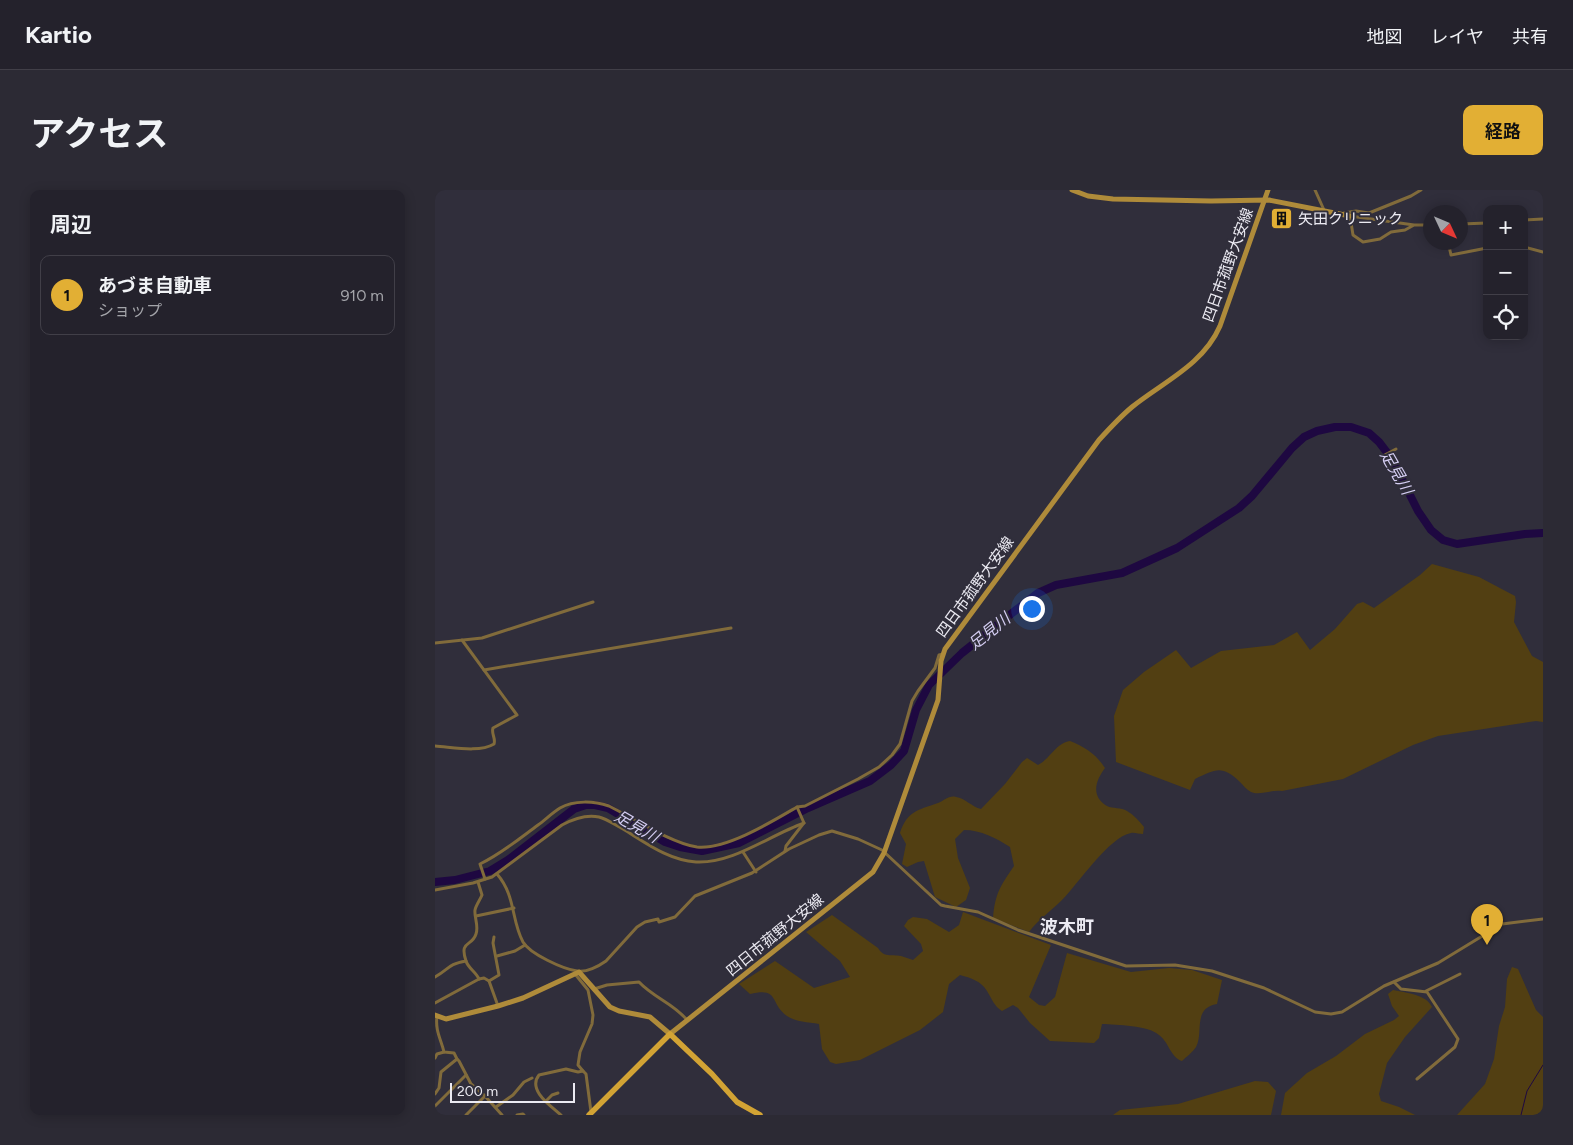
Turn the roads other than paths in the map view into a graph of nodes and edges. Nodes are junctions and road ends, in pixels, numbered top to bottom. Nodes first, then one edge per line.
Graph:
1 (1073, 190) edge
2 (1268, 190) edge
3 (1315, 190) edge
4 (1421, 190) edge
5 (1264, 200) junction
6 (1324, 211) junction
7 (1340, 214) junction
8 (1350, 216) junction
9 (1543, 219) edge
10 (1528, 220) edge
11 (1483, 223) edge
12 (1468, 224) edge
13 (1414, 225) junction
14 (1423, 225) edge
15 (1528, 248) edge
16 (1483, 249) edge
17 (1450, 250) edge
18 (1543, 252) edge
19 (1395, 450) dead end
20 (1382, 457) dead end
21 (593, 602) dead end
22 (731, 628) dead end
23 (462, 640) junction
24 (435, 643) edge
25 (943, 654) junction
26 (484, 670) junction
27 (435, 746) edge
28 (797, 807) junction
29 (803, 823) junction
30 (785, 851) junction
31 (743, 852) junction
32 (884, 853) junction
33 (756, 872) junction
34 (497, 874) junction
35 (485, 879) junction
36 (478, 882) junction
37 (435, 890) edge
38 (514, 908) junction
39 (476, 916) junction
40 (1543, 919) edge
41 (494, 937) dead end
42 (525, 945) junction
43 (497, 956) junction
44 (466, 961) junction
45 (577, 973) junction
46 (1459, 974) dead end
47 (435, 977) edge
48 (479, 980) junction
49 (489, 981) junction
50 (1394, 982) junction
51 (594, 989) junction
52 (1425, 992) junction
53 (435, 1004) edge
54 (498, 1006) junction
55 (436, 1016) edge
56 (688, 1020) junction
57 (670, 1034) junction
58 (444, 1052) junction
59 (435, 1058) edge
60 (457, 1059) junction
61 (583, 1071) junction
62 (466, 1076) junction
63 (532, 1078) dead end
64 (1417, 1079) dead end
65 (435, 1094) edge
66 (558, 1094) dead end
67 (485, 1096) junction
68 (441, 1100) junction
69 (546, 1101) junction
70 (435, 1106) edge
71 (496, 1107) junction
72 (590, 1114) edge
73 (466, 1115) edge
74 (503, 1115) edge
75 (517, 1115) edge
76 (524, 1115) edge
77 (561, 1115) edge
78 (760, 1115) edge

1 - 5 main road
2 - 5 main road, 四日市菰野大安線
3 - 6 street
4 - 7 street
5 - 6 main road
5 - 25 main road, 四日市菰野大安線
6 - 7 main road
7 - 8 main road
8 - 13 street
8 - 13 street
9 - 10 street
11 - 12 street
13 - 14 street
15 - 18 street
16 - 17 street
19 - 20 street
21 - 23 street
22 - 26 street
23 - 24 street
23 - 26 street
25 - 28 street
25 - 32 main road, 四日市菰野大安線
26 - 27 street
28 - 29 street
28 - 35 street
29 - 30 street
29 - 31 street
30 - 32 street
30 - 33 street
31 - 33 street
31 - 34 street
32 - 50 street
32 - 56 main road, 四日市菰野大安線
33 - 45 street
34 - 35 street
34 - 38 street
35 - 36 street
36 - 37 street
36 - 39 street
38 - 39 street
38 - 42 street
39 - 44 street
40 - 50 street
41 - 43 street
42 - 43 street
42 - 45 street
43 - 49 street
44 - 47 street
44 - 48 street
45 - 51 main road
45 - 54 main road
45 - 61 street
46 - 52 street
48 - 49 street
48 - 53 street
49 - 54 street
50 - 52 street
51 - 56 street
51 - 57 main road
52 - 64 street
54 - 55 main road
55 - 58 street
56 - 57 main road, 四日市菰野大安線
57 - 72 main road
57 - 78 main road
58 - 59 street
58 - 60 street
60 - 62 street
60 - 65 street
61 - 69 street
61 - 72 street
62 - 67 street
62 - 68 street
63 - 71 street
65 - 68 street
66 - 69 street
67 - 71 street
67 - 73 street
68 - 70 street
69 - 77 street
71 - 74 street
75 - 76 street

